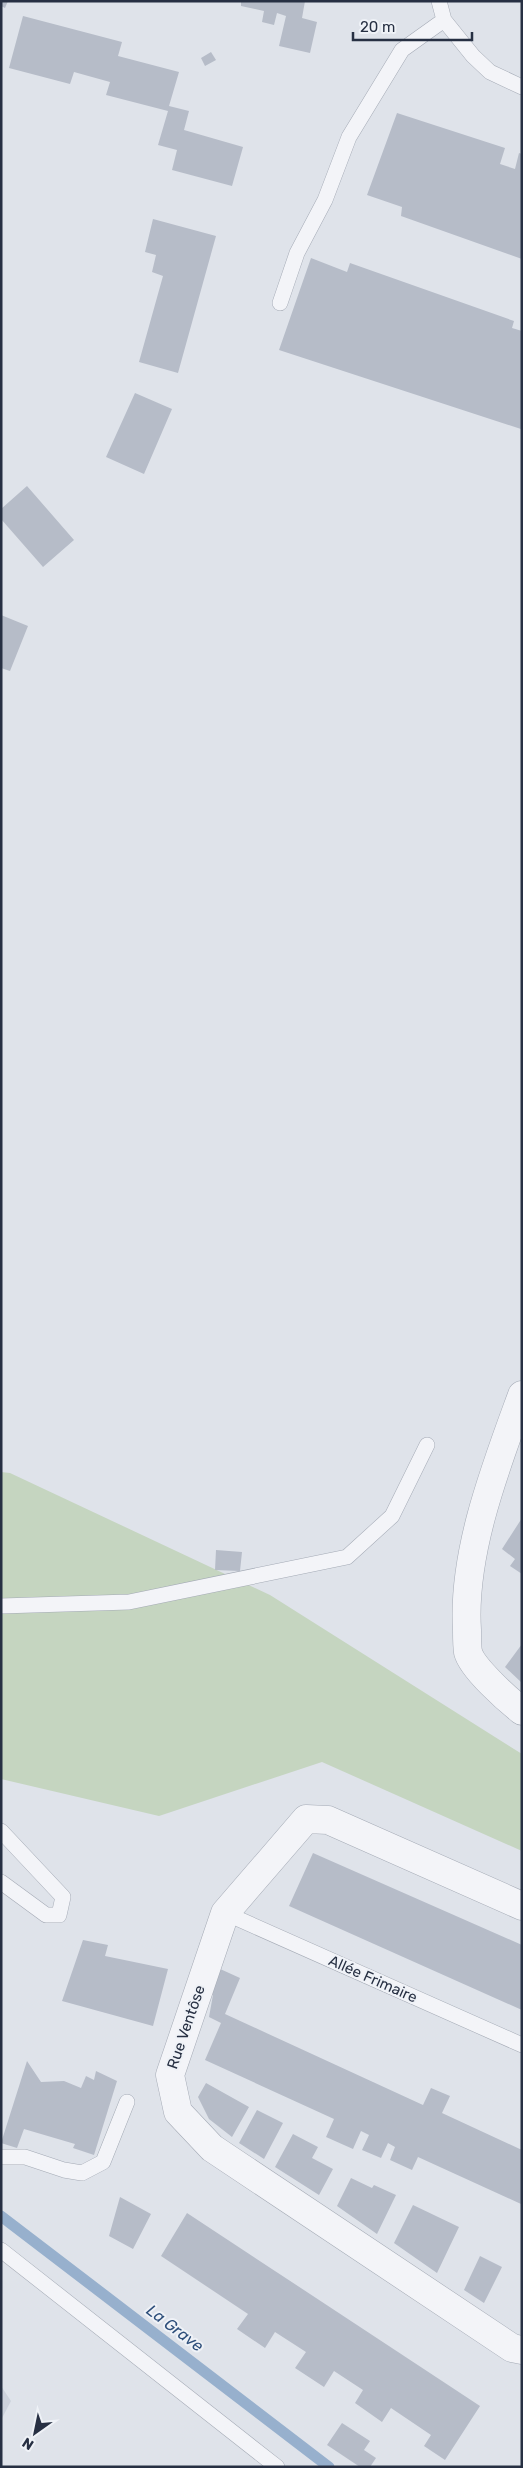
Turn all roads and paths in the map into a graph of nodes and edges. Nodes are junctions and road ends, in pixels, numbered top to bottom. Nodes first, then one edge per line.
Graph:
1 (439, 1) edge
2 (444, 20) junction
3 (522, 87) edge
4 (280, 303) dead end
5 (522, 1395) edge
6 (427, 1446) dead end
7 (1, 1606) edge
8 (522, 1711) edge
9 (1, 1831) edge
10 (1, 1882) edge
11 (522, 1906) edge
12 (225, 1912) junction
13 (522, 2045) edge
14 (127, 2102) dead end
15 (1, 2157) edge
16 (1, 2250) edge
17 (522, 2350) edge
18 (278, 2467) edge

1 - 2 lane
2 - 3 lane
2 - 4 lane
5 - 8 street
6 - 7 lane
9 - 10 lane
11 - 12 street, Rue Ventôse
12 - 13 lane, Allée Frimaire
12 - 17 street, Rue Ventôse
14 - 15 lane
16 - 18 lane

